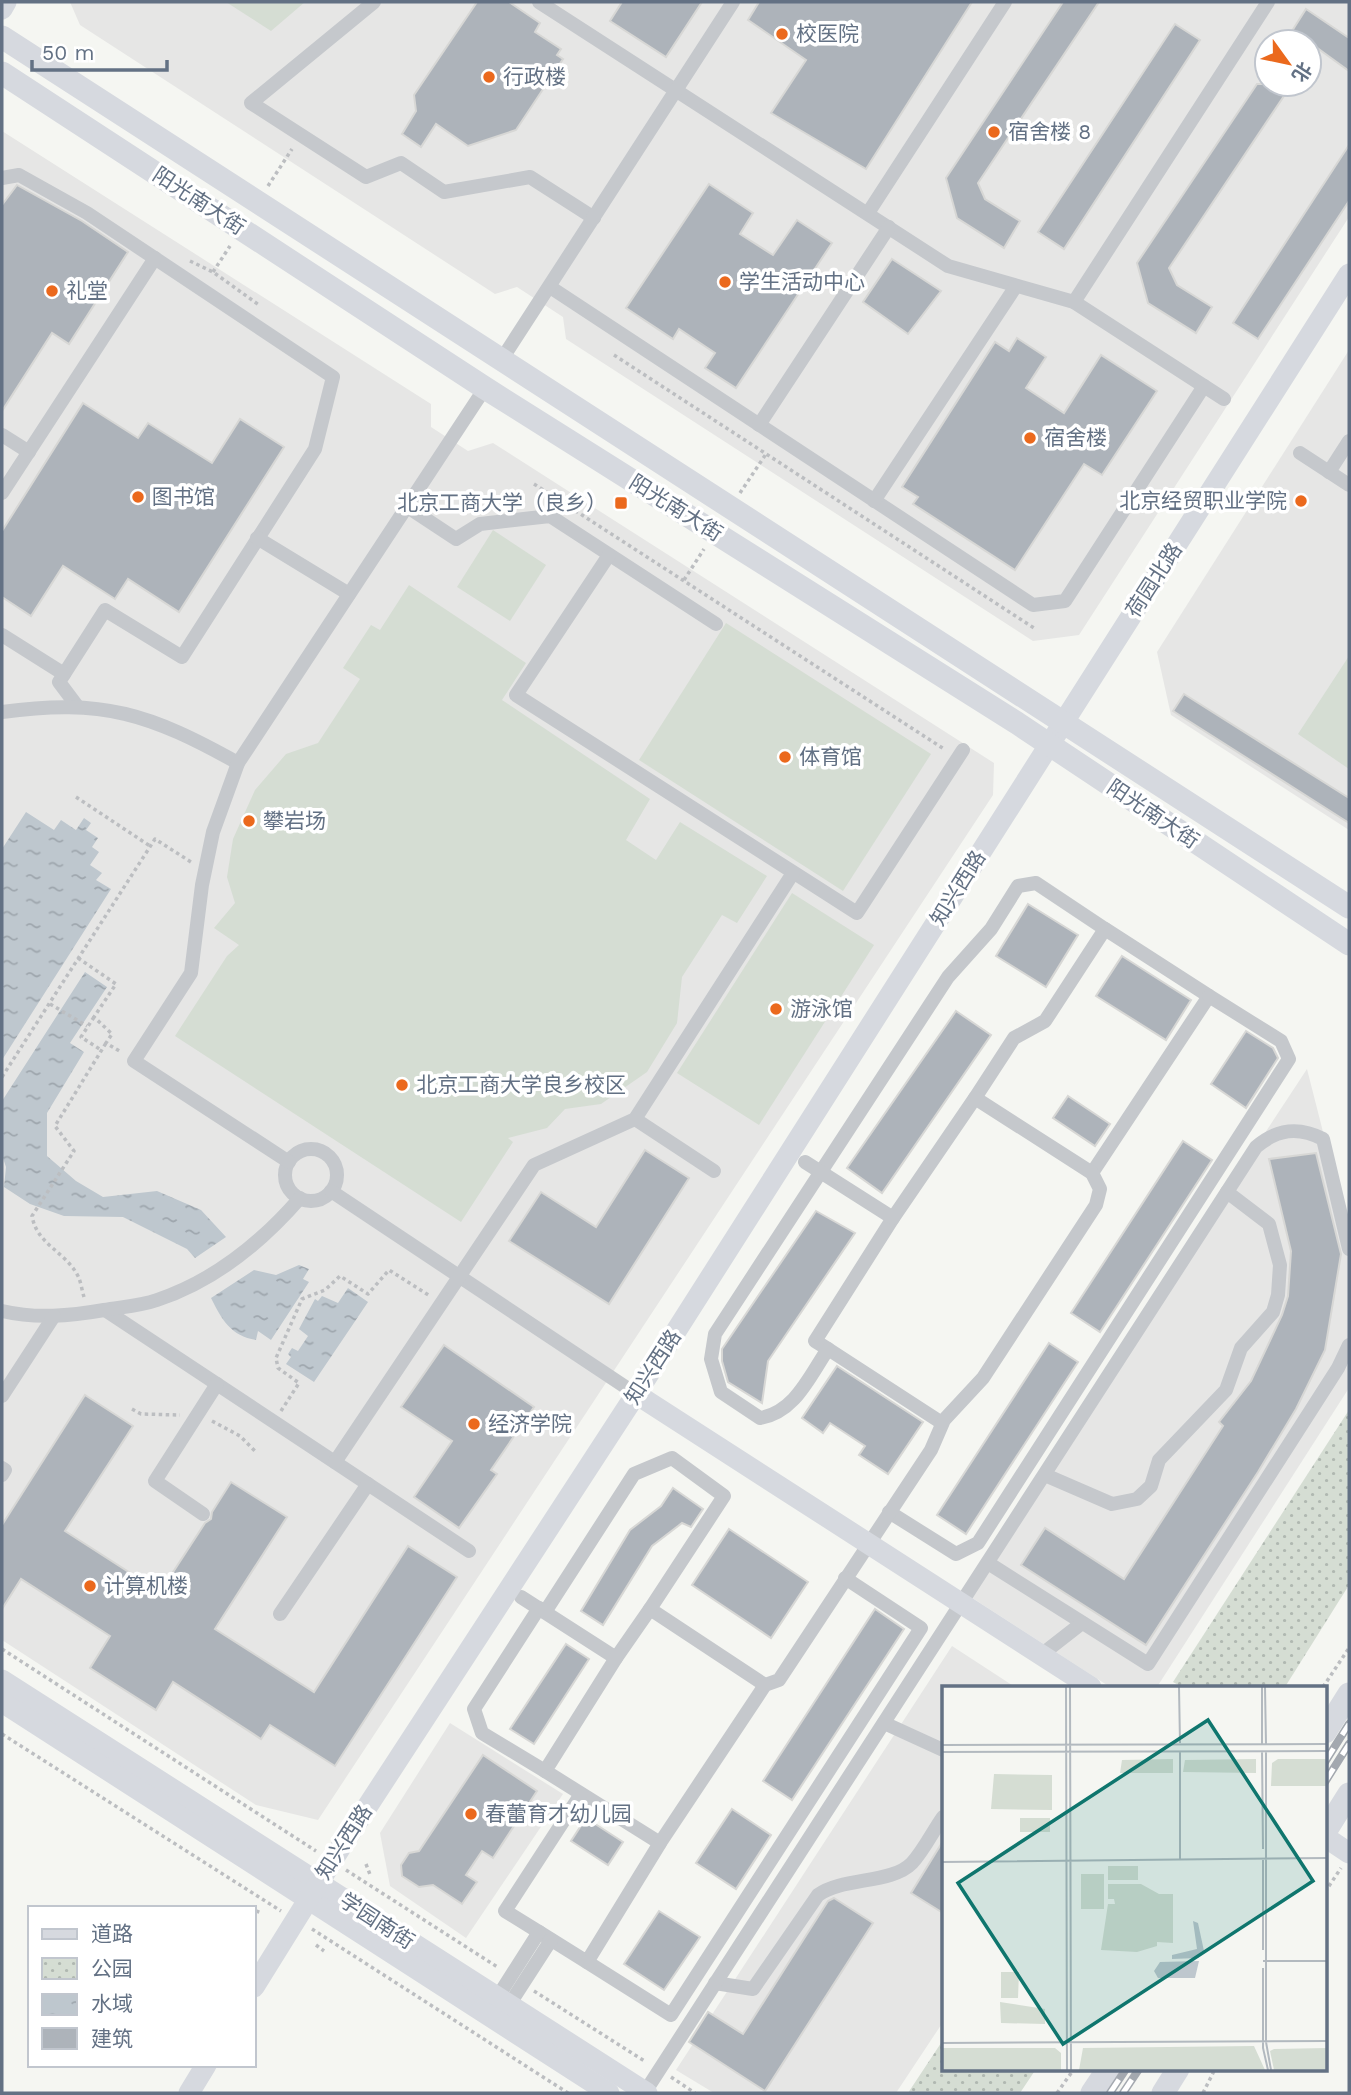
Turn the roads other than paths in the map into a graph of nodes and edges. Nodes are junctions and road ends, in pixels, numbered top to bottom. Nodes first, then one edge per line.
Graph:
1 (6, 2) edge
2 (374, 2) edge
3 (539, 2) edge
4 (733, 2) edge
5 (1005, 2) edge
6 (1268, 2) edge
7 (2, 9) edge
8 (2, 37) edge
9 (2, 73) edge
10 (677, 89) junction
11 (2, 178) edge
12 (868, 213) junction
13 (594, 218) junction
14 (889, 227) junction
15 (155, 258) junction
16 (1349, 274) edge
17 (1016, 285) junction
18 (550, 287) junction
19 (1074, 302) junction
20 (502, 359) junction
21 (1204, 386) junction
22 (485, 388) junction
23 (1224, 399) dead end
24 (760, 425) junction
25 (2, 435) edge
26 (1349, 441) edge
27 (29, 452) junction
28 (1300, 453) dead end
29 (1329, 472) junction
30 (1349, 485) edge
31 (2, 492) edge
32 (874, 501) junction
33 (406, 506) junction
34 (257, 538) junction
35 (609, 555) junction
36 (349, 594) junction
37 (716, 624) dead end
38 (2, 635) edge
39 (64, 674) junction
40 (77, 706) junction
41 (2, 712) edge
42 (1064, 722) junction
43 (1049, 744) junction
44 (960, 754) road end
45 (237, 763) junction
46 (793, 873) junction
47 (1349, 907) edge
48 (1105, 929) junction
49 (1349, 944) edge
50 (1209, 996) junction
51 (975, 1098) junction
52 (635, 1119) junction
53 (289, 1162) junction
54 (805, 1162) dead end
55 (714, 1171) dead end
56 (821, 1173) junction
57 (1092, 1173) junction
58 (331, 1191) junction
59 (1227, 1192) junction
60 (300, 1198) junction
61 (893, 1218) junction
62 (1349, 1249) edge
63 (460, 1275) junction
64 (105, 1310) junction
65 (2, 1311) edge
66 (54, 1316) junction
67 (1349, 1345) edge
68 (828, 1349) junction
69 (217, 1384) junction
70 (636, 1394) junction
71 (2, 1396) edge
72 (942, 1423) junction
73 (335, 1462) junction
74 (2, 1468) edge
75 (2, 1475) edge
76 (1045, 1475) junction
77 (368, 1484) junction
78 (889, 1512) junction
79 (203, 1514) dead end
80 (869, 1542) junction
81 (470, 1551) dead end
82 (988, 1563) junction
83 (845, 1578) junction
84 (521, 1597) dead end
85 (962, 1603) junction
86 (650, 1609) junction
87 (542, 1610) junction
88 (280, 1614) dead end
89 (1082, 1623) junction
90 (1041, 1655) junction
91 (616, 1658) junction
92 (2, 1679) edge
93 (765, 1685) junction
94 (1089, 1686) edge
95 (1349, 1694) edge
96 (2, 1702) edge
97 (884, 1723) junction
98 (1326, 1730) edge
99 (942, 1750) edge
100 (545, 1772) junction
101 (581, 1794) junction
102 (1349, 1794) edge
103 (942, 1818) edge
104 (1326, 1833) edge
105 (1326, 1836) edge
106 (660, 1843) junction
107 (1346, 1858) edge
108 (313, 1891) junction
109 (545, 1936) junction
110 (587, 1962) junction
111 (715, 1983) junction
112 (256, 1984) edge
113 (503, 2001) junction
114 (205, 2067) edge
115 (1107, 2070) edge
116 (1177, 2070) edge
117 (189, 2093) edge
118 (609, 2093) edge
119 (646, 2093) edge
120 (1092, 2093) edge
121 (1163, 2093) edge

1 - 7 street
2 - 13 street
3 - 10 street
4 - 10 street
5 - 12 street
6 - 19 street
8 - 20 main road, 阳光南大街
9 - 22 main road, 阳光南大街
10 - 12 street
10 - 13 street
11 - 15 street
12 - 14 street
13 - 18 street
14 - 17 street
14 - 24 street
15 - 27 street
15 - 34 street
16 - 42 street, 荷园北路
17 - 19 street
17 - 32 street
18 - 20 street
18 - 24 street
19 - 21 street
20 - 42 main road, 阳光南大街
21 - 23 street
21 - 32 street
22 - 33 street
22 - 43 main road, 阳光南大街
24 - 32 street
25 - 27 street
26 - 29 street
27 - 31 street
28 - 29 street
29 - 30 street
33 - 35 street
33 - 36 street
34 - 36 street
34 - 39 street
35 - 37 street
35 - 46 street
36 - 45 street
38 - 39 street
39 - 40 street
40 - 41 street
40 - 45 street
42 - 43 street, 荷园北路
42 - 47 main road, 阳光南大街
43 - 49 main road, 阳光南大街
43 - 70 street, 知兴西路
44 - 46 street
45 - 53 street
46 - 52 street
48 - 50 street
48 - 51 street
48 - 56 street
50 - 57 street
50 - 78 street
51 - 57 street
51 - 61 street
52 - 55 street
52 - 63 street
53 - 58 street
53 - 60 street
54 - 56 street
56 - 61 street
56 - 68 street
57 - 72 street
58 - 60 street
58 - 63 street
59 - 62 street
59 - 76 street
59 - 76 street
60 - 64 street
61 - 68 street
63 - 70 street
63 - 73 street
64 - 66 street
64 - 69 street
65 - 66 street
66 - 71 street
67 - 89 street
68 - 72 street
69 - 73 street
69 - 79 street
70 - 80 street
70 - 108 street, 知兴西路
72 - 78 street
73 - 77 street
74 - 75 street
76 - 82 street
77 - 81 street
77 - 88 street
78 - 80 street
80 - 83 street
80 - 85 street
82 - 85 street
82 - 89 street
83 - 93 street
83 - 110 street
84 - 87 street
85 - 90 street
85 - 97 street
86 - 87 street
86 - 91 street
86 - 93 street
87 - 91 street
87 - 100 street
89 - 90 street
90 - 94 street
91 - 100 street
92 - 108 street, 学园南街
93 - 106 street
95 - 98 main road
96 - 108 street, 学园南街
97 - 99 street
97 - 111 street
100 - 101 street
101 - 106 street
101 - 109 street
102 - 104 main road
103 - 111 street
105 - 107 street
106 - 110 street
108 - 112 street, 知兴西路
108 - 113 street, 学园南街
108 - 118 street, 学园南街
109 - 110 street
109 - 113 street
111 - 119 street
113 - 119 street, 学园南街
114 - 117 street
115 - 120 main road
116 - 121 main road

